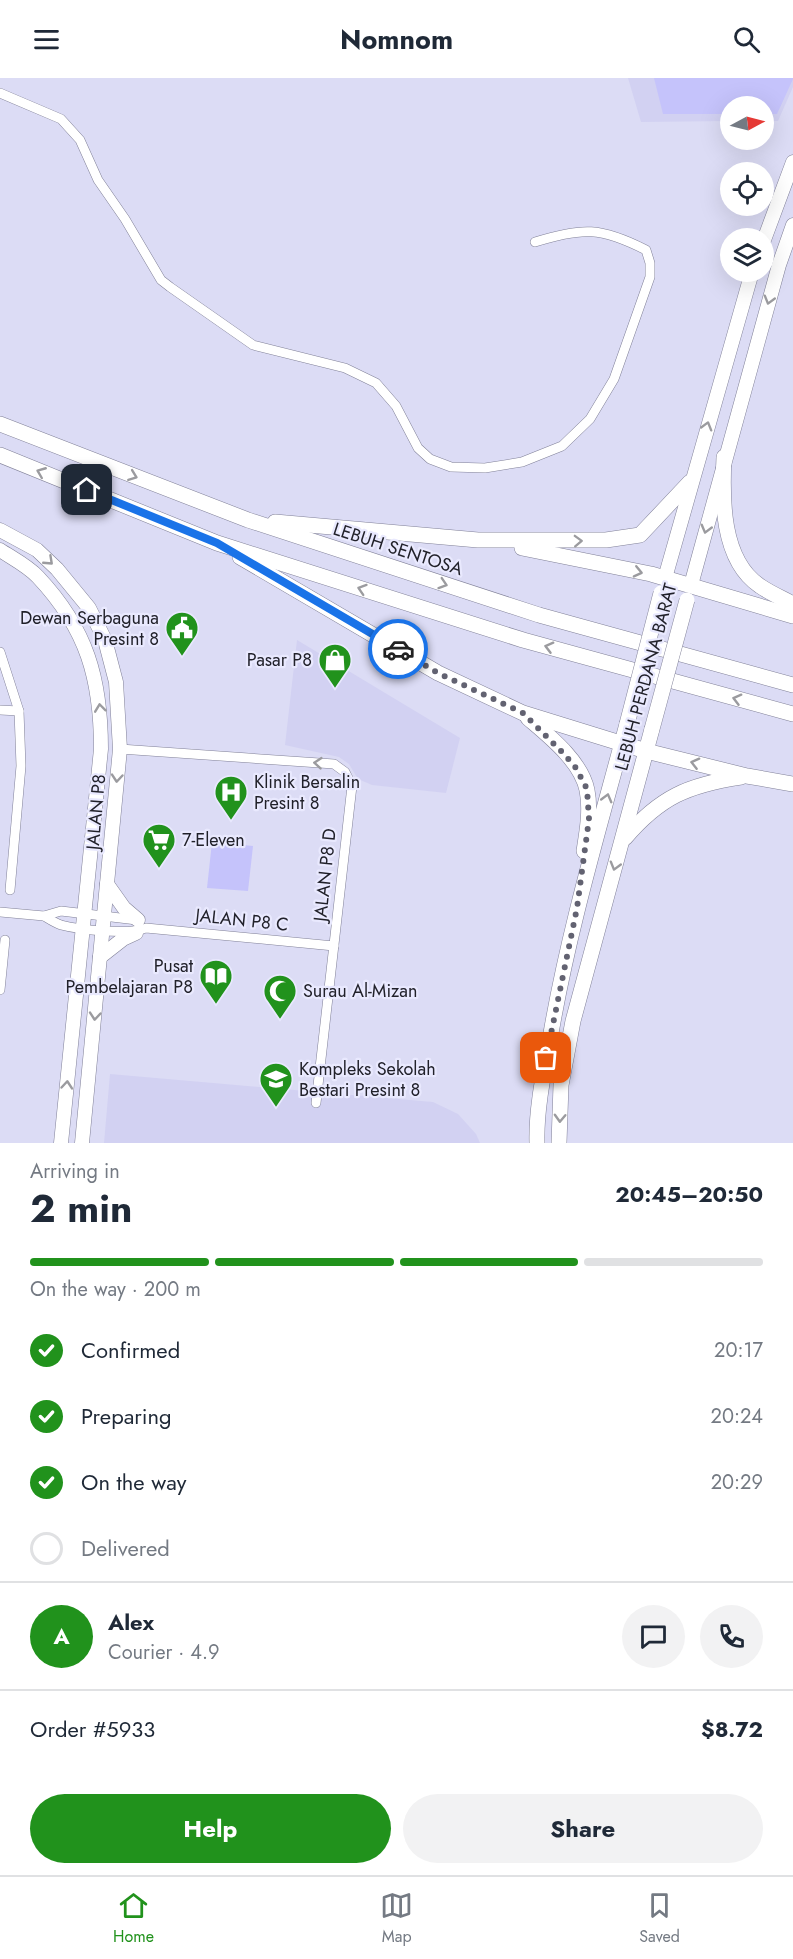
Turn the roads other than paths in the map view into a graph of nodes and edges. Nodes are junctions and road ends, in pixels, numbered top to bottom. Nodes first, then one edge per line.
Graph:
1 (0, 93) edge
2 (793, 162) edge
3 (793, 225) edge
4 (768, 228) edge
5 (535, 242) dead end
6 (749, 282) edge
7 (0, 424) edge
8 (0, 455) edge
9 (724, 457) junction
10 (690, 483) junction
11 (248, 520) junction
12 (0, 530) edge
13 (478, 540) junction
14 (217, 543) junction
15 (0, 550) edge
16 (663, 586) junction
17 (689, 593) junction
18 (793, 604) edge
19 (793, 616) edge
20 (0, 652) edge
21 (793, 684) edge
22 (0, 710) edge
23 (19, 711) junction
24 (523, 713) junction
25 (793, 714) edge
26 (621, 744) junction
27 (120, 749) junction
28 (646, 751) junction
29 (747, 776) junction
30 (793, 784) edge
31 (622, 841) junction
32 (107, 884) junction
33 (10, 890) dead end
34 (577, 908) junction
35 (0, 912) edge
36 (83, 913) junction
37 (44, 915) junction
38 (104, 922) junction
39 (82, 927) junction
40 (140, 927) junction
41 (5, 940) dead end
42 (334, 945) junction
43 (100, 957) junction
44 (0, 990) edge
45 (316, 1103) dead end
46 (61, 1143) edge
47 (82, 1143) edge
48 (537, 1143) edge
49 (559, 1143) edge

1 - 5 street
2 - 4 street
3 -> 9 street, LEBUH PERDANA BARAT
10 -> 6 street, LEBUH PERDANA BARAT
7 -> 11 main road, LEBUH SENTOSA
14 -> 8 main road
9 -> 17 street, LEBUH PERDANA BARAT
9 - 18 main road
13 -> 10 main road
10 - 16 street, LEBUH PERDANA BARAT
11 - 13 main road
11 -> 21 main road, LEBUH SENTOSA
12 -> 27 street, JALAN P8
13 -> 16 main road
14 - 24 main road
25 -> 14 main road
36 -> 15 street, JALAN P8
16 - 17 main road
16 - 26 main road, LEBUH PERDANA BARAT, bridge
17 - 19 main road
17 - 28 main road, LEBUH PERDANA BARAT, bridge
20 - 23 street
22 - 23 street
23 - 33 street
24 - 26 main road
24 - 34 main road
26 - 28 main road
34 -> 26 main road, LEBUH PERDANA BARAT
27 -> 32 street, JALAN P8
42 -> 27 street, JALAN P8 D
29 -> 28 main road
28 - 31 main road, LEBUH PERDANA BARAT
29 - 30 main road
29 - 31 main road
31 -> 49 main road, LEBUH PERDANA BARAT
32 - 38 street, JALAN P8
32 - 40 street
34 - 48 main road, LEBUH PERDANA BARAT
35 - 37 street
36 - 37 street
36 - 38 street
36 - 39 street, JALAN P8
37 - 39 street
38 - 39 street
38 - 40 street, JALAN P8 C
38 - 43 street, JALAN P8
46 -> 39 street, JALAN P8
40 - 42 street, JALAN P8 C
40 - 43 street
41 - 44 street
42 - 45 street, JALAN P8 D
43 -> 47 street, JALAN P8

